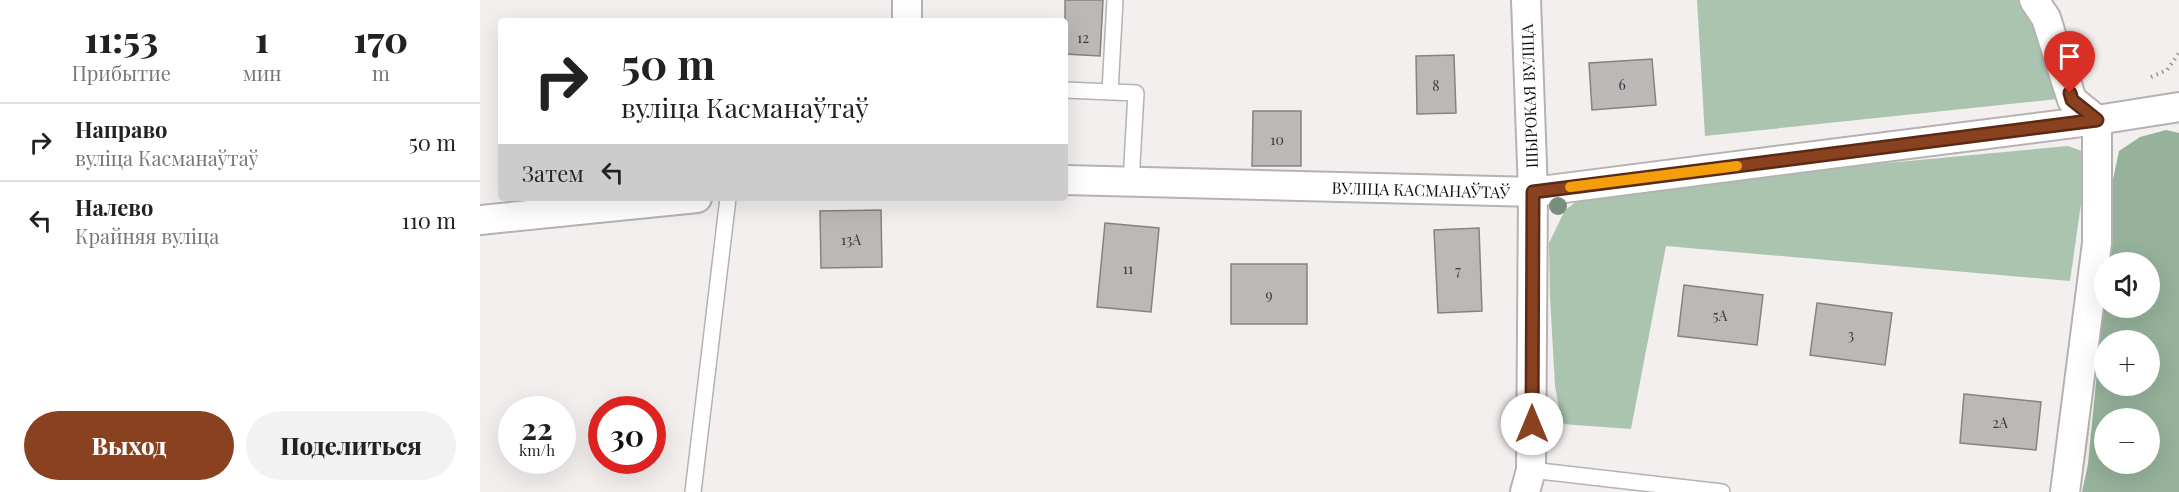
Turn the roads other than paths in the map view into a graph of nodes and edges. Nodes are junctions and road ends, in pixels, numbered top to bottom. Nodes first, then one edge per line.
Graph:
1 (907, 0) edge
2 (1115, 0) edge
3 (1526, 0) edge
4 (2034, 0) edge
5 (907, 18) edge
6 (1068, 90) edge
7 (1110, 92) junction
8 (2179, 107) edge
9 (2097, 120) junction
10 (1068, 180) edge
11 (1131, 182) junction
12 (1533, 192) junction
13 (667, 201) edge
14 (728, 201) edge
15 (480, 220) edge
16 (1528, 481) edge
17 (693, 492) edge
18 (1722, 492) edge
19 (2066, 492) edge

1 - 5 street
2 - 7 lane
3 - 12 street, ШЫРОКАЯ ВУЛІЦА
4 - 9 street
6 - 7 lane
7 - 11 lane
8 - 9 street, ВУЛІЦА КАСМАНАЎТАЎ
9 - 12 street, ВУЛІЦА КАСМАНАЎТАЎ
9 - 19 street
10 - 11 street, ВУЛІЦА КАСМАНАЎТАЎ
11 - 12 street, ВУЛІЦА КАСМАНАЎТАЎ
12 - 16 street, ШЫРОКАЯ ВУЛІЦА
13 - 15 street
14 - 17 lane
16 - 18 lane

